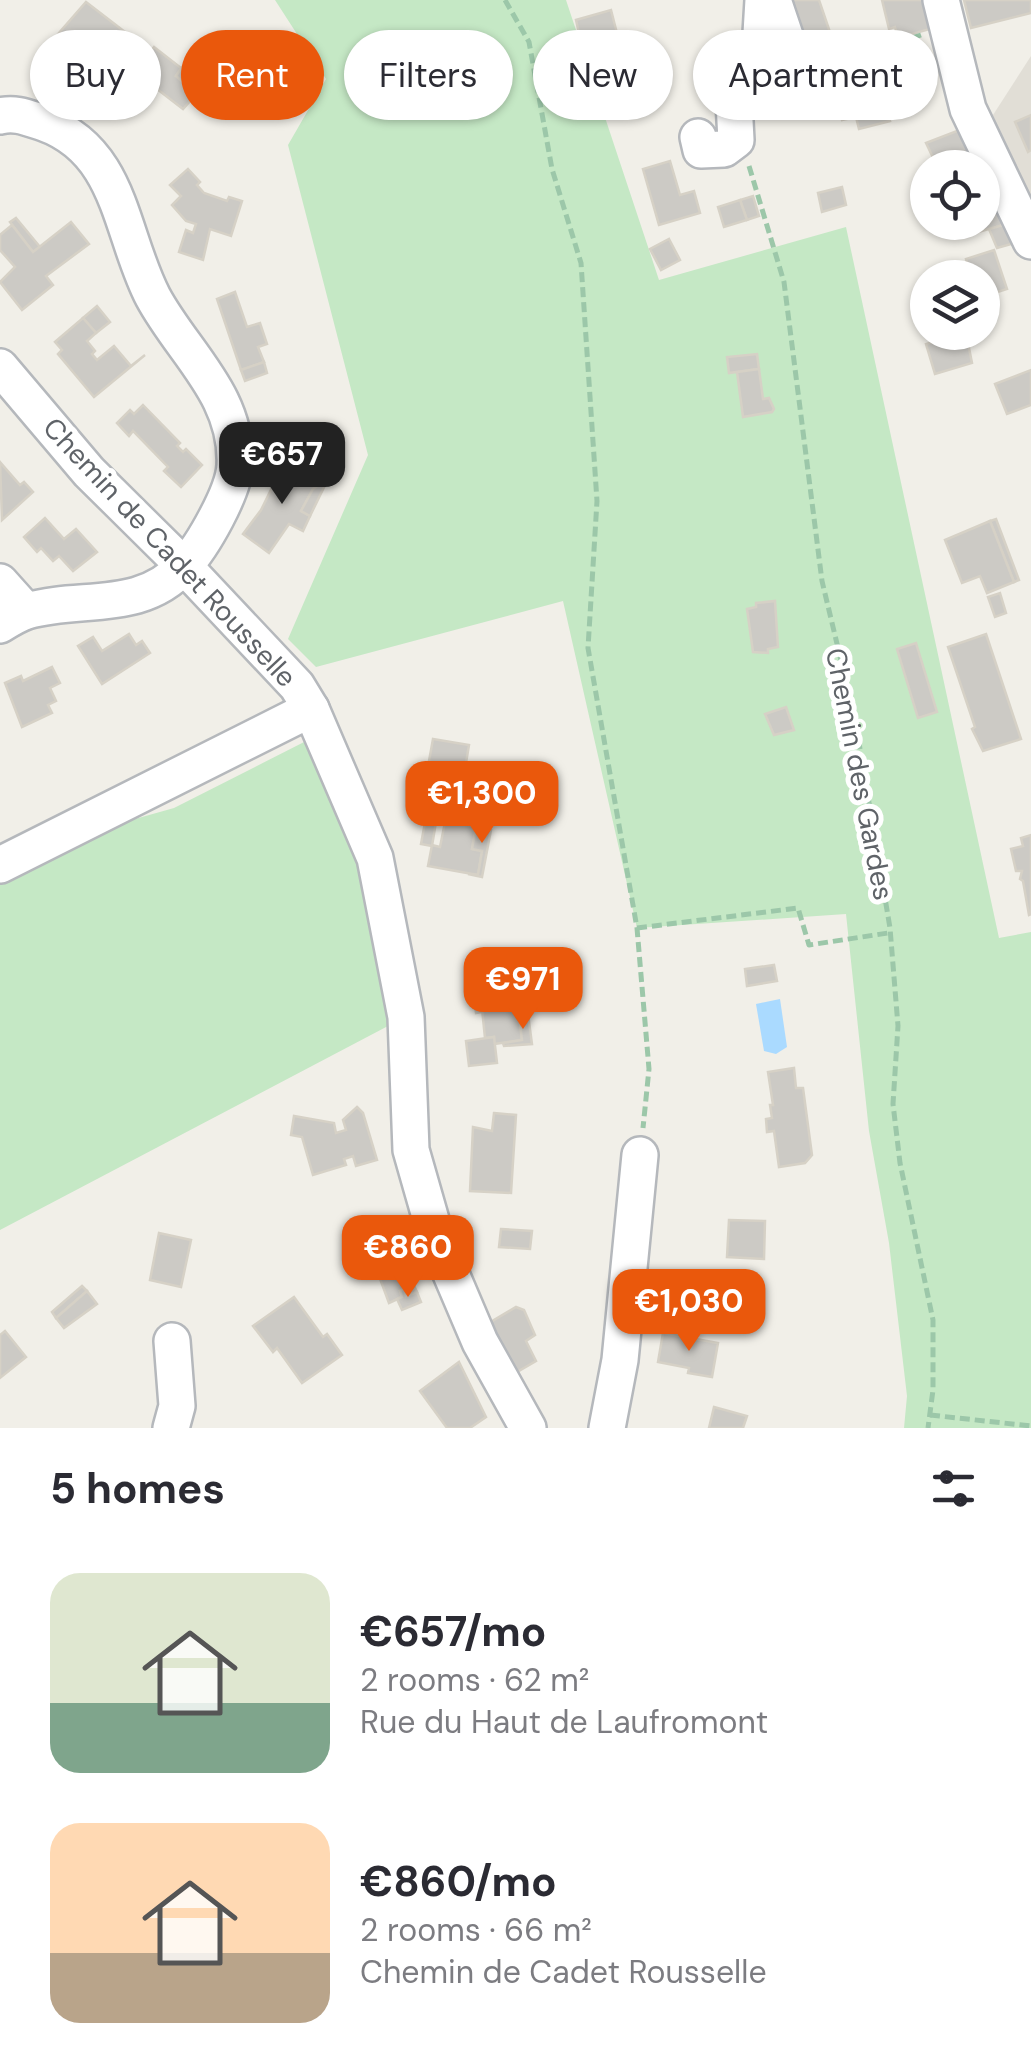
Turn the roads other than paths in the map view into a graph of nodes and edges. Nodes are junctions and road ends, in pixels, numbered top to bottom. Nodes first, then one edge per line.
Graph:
1 (763, 0) edge
2 (774, 0) edge
3 (944, 14) edge
4 (761, 30) edge
5 (784, 30) edge
6 (0, 116) edge
7 (735, 120) edge
8 (698, 137) dead end
9 (1031, 241) edge
10 (0, 367) edge
11 (184, 566) junction
12 (0, 582) edge
13 (13, 618) edge
14 (311, 709) junction
15 (0, 865) edge
16 (640, 1155) road end
17 (172, 1341) dead end
18 (171, 1428) edge
19 (528, 1428) edge
20 (607, 1428) edge

1 - 4 street
2 - 5 street
3 - 9 street
6 - 11 street
7 - 8 street
10 - 11 street, Chemin de Cadet Rousselle
11 - 13 street
11 - 14 street, Chemin de Cadet Rousselle
12 - 13 street
14 - 15 street
14 - 19 street, Chemin de Cadet Rousselle
16 - 20 street
17 - 18 street

